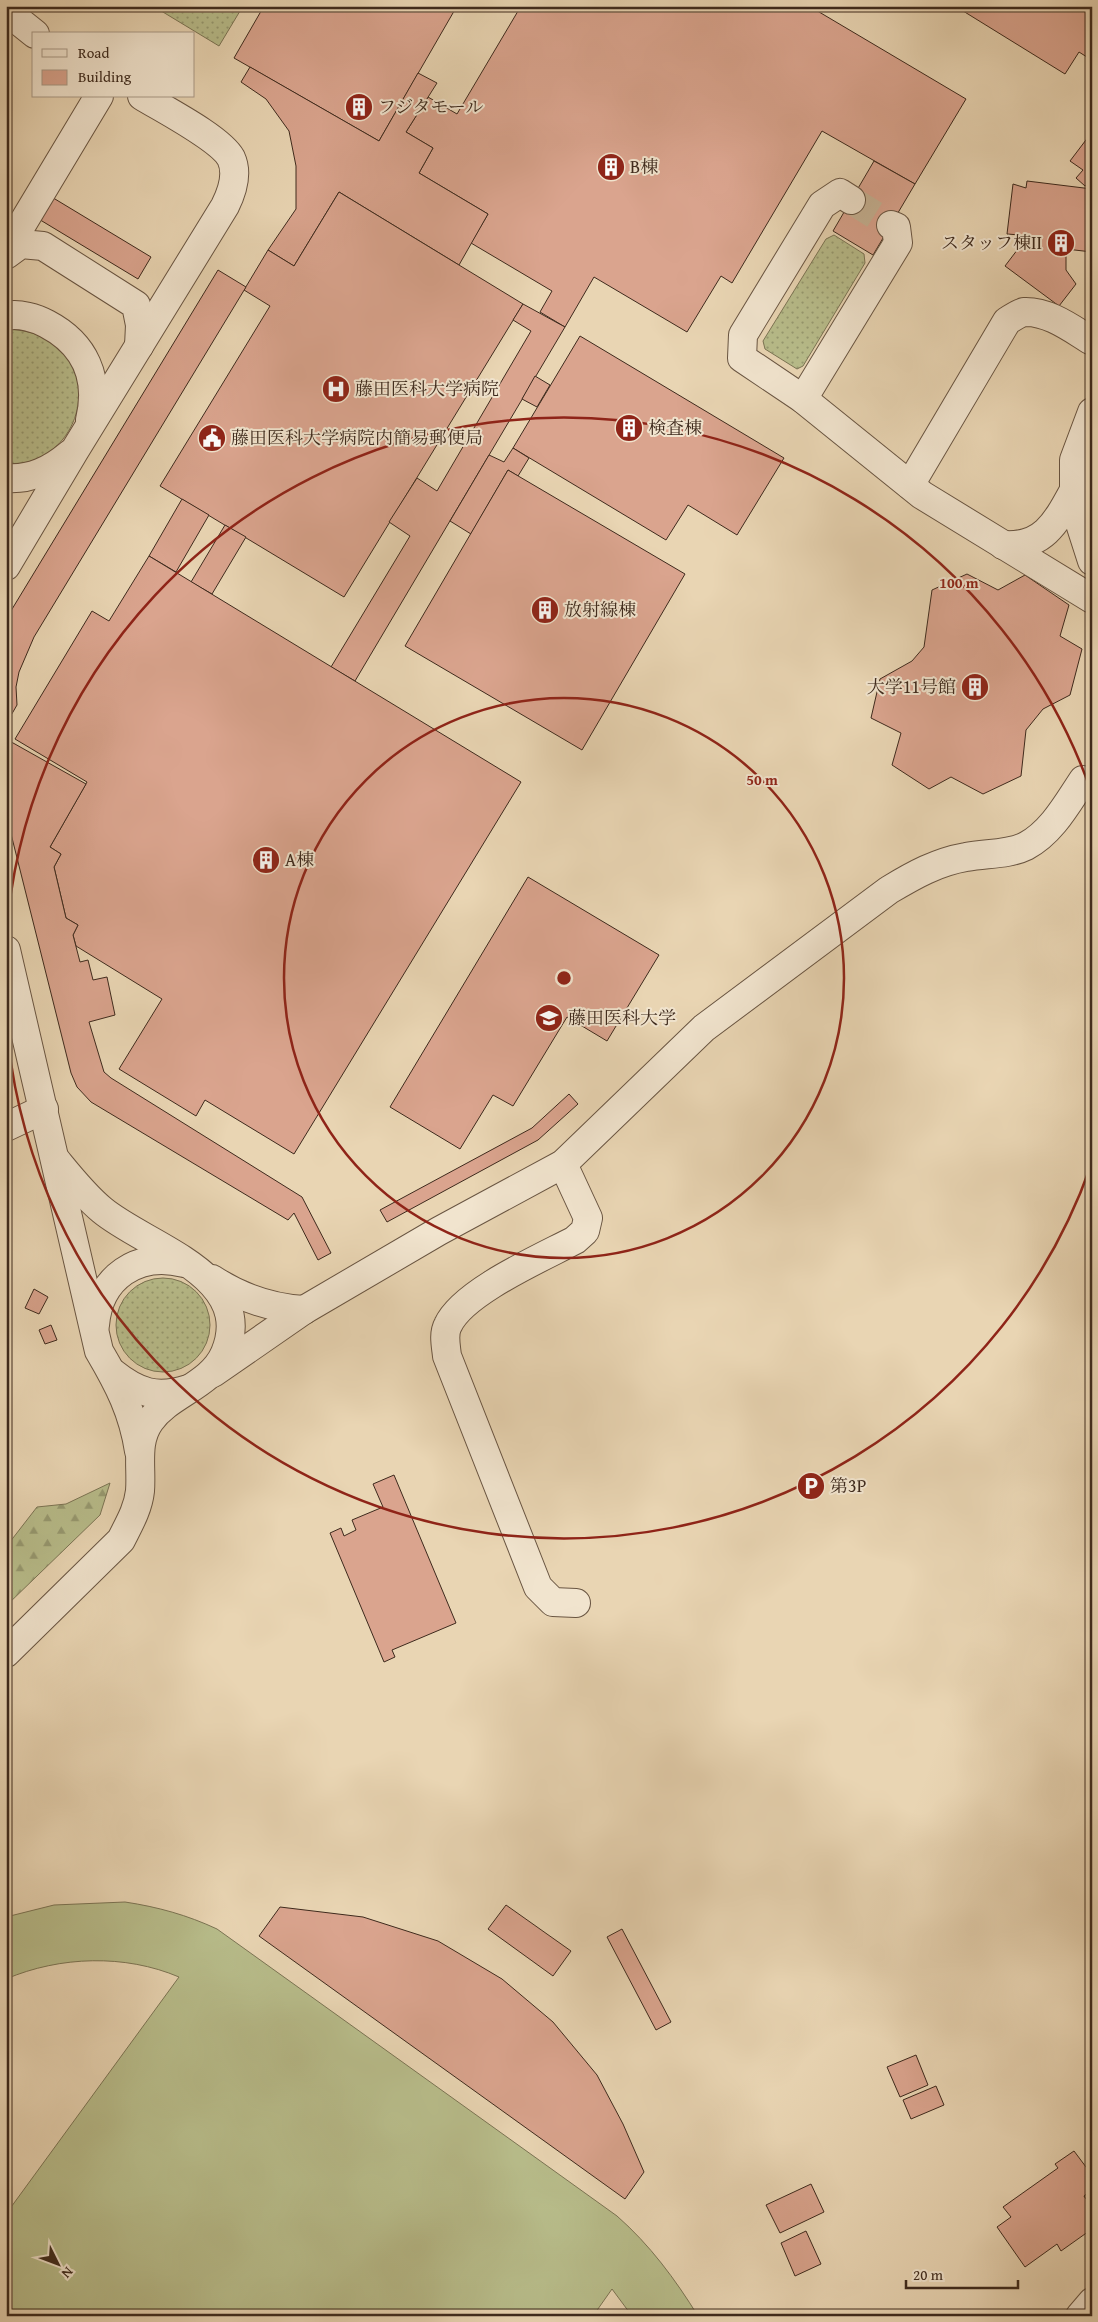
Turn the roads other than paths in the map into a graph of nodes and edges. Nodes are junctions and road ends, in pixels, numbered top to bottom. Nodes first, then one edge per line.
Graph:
1 (8, 6) edge
2 (32, 32) edge
3 (98, 98) edge
4 (145, 98) edge
5 (851, 200) tunnel mouth
6 (891, 225) dead end
7 (6, 250) edge
8 (6, 255) edge
9 (6, 316) edge
10 (1092, 341) edge
11 (139, 346) junction
12 (804, 399) junction
13 (1092, 412) edge
14 (75, 450) junction
15 (6, 478) edge
16 (910, 484) junction
17 (1074, 490) junction
18 (1003, 545) junction
19 (1092, 561) edge
20 (6, 566) edge
21 (1092, 599) edge
22 (1089, 778) edge
23 (6, 950) edge
24 (44, 1109) junction
25 (6, 1127) edge
26 (56, 1160) junction
27 (563, 1164) junction
28 (194, 1267) junction
29 (304, 1310) junction
30 (105, 1361) junction
31 (204, 1380) junction
32 (140, 1455) junction
33 (576, 1604) dead end
34 (6, 1653) edge
35 (1092, 2302) edge
36 (1080, 2316) edge

1 - 2 street
3 - 7 street
4 - 11 street
5 - 12 street
6 - 12 street
8 - 11 street
9 - 14 street
10 - 16 street
11 - 14 street
12 - 16 street
13 - 17 street
14 - 15 street
14 - 20 street
16 - 18 street
17 - 18 street
17 - 19 street
18 - 21 street
22 - 27 street
23 - 24 street
24 - 25 street
24 - 26 street
26 - 28 street
26 - 30 street
27 - 29 street
27 - 33 street
28 - 29 street
28 - 30 street
28 - 31 street
29 - 31 street
30 - 31 street
30 - 32 street
31 - 32 street
32 - 34 street
35 - 36 street

